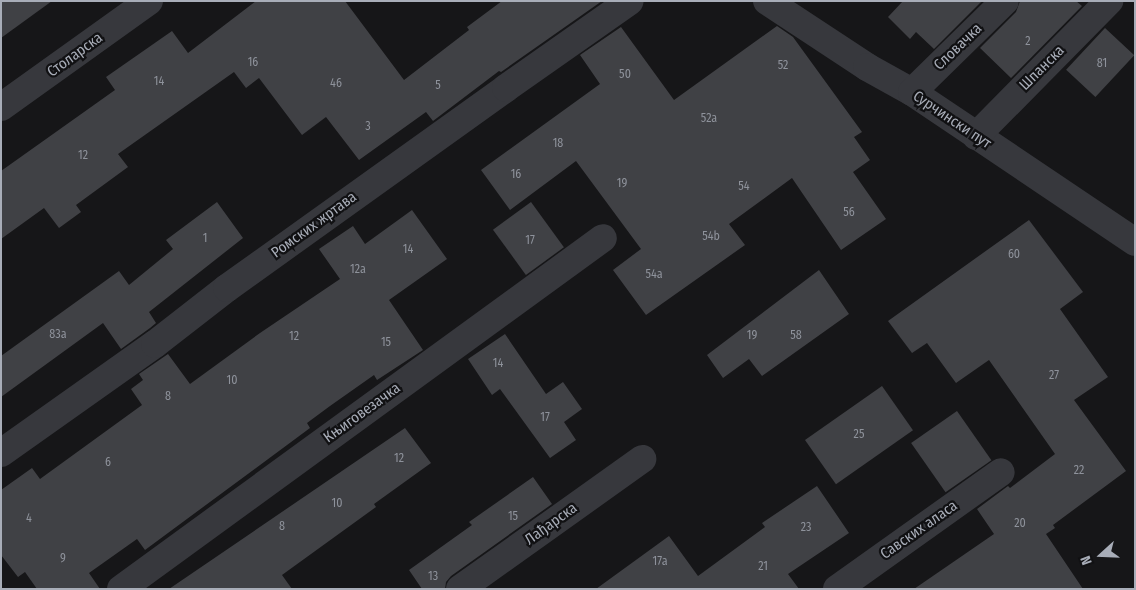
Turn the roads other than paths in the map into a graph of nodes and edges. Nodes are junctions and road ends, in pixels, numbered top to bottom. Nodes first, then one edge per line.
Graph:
1 (148, 1) edge
2 (630, 1) edge
3 (1005, 1) edge
4 (1109, 1) edge
5 (777, 4) edge
6 (912, 92) junction
7 (1, 107) edge
8 (976, 136) junction
9 (603, 238) dead end
10 (1135, 242) edge
11 (1, 453) edge
12 (642, 459) dead end
13 (1001, 472) dead end
14 (121, 589) edge
15 (460, 589) edge
16 (837, 589) edge

1 - 7 street, Столарска
2 - 11 street, Ромских жртава
3 - 6 street, Словачка
4 - 8 street, Шпанска
5 - 6 street, Сурчински пут
6 - 8 street, Сурчински пут
8 - 10 street, Сурчински пут
9 - 14 street, Књиговезачка
12 - 15 street, Лађарска
13 - 16 street, Савских аласа

